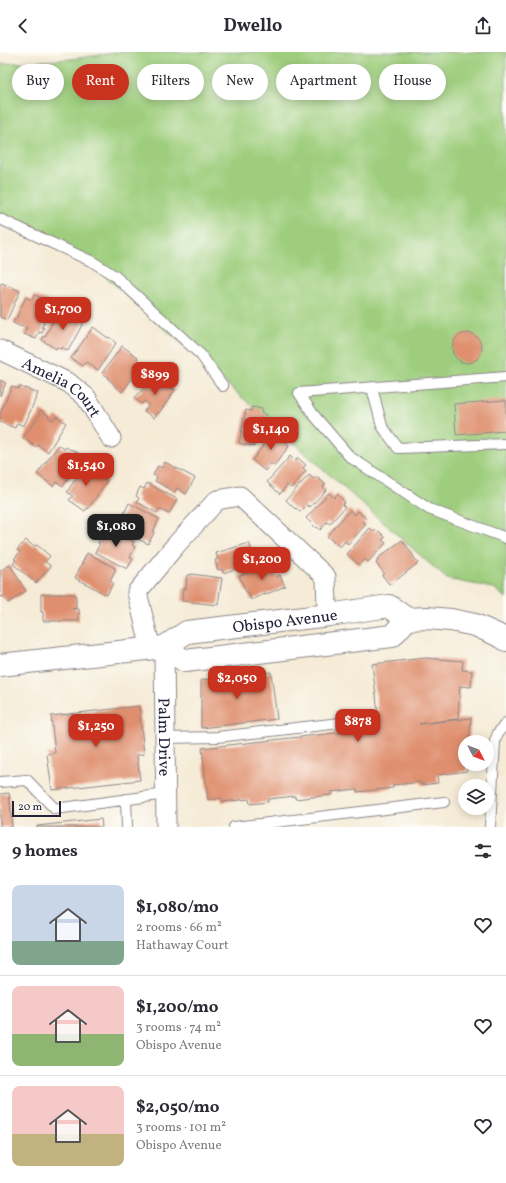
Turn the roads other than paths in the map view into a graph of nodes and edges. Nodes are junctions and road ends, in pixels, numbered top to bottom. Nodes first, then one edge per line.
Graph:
1 (0, 219) edge
2 (0, 350) edge
3 (506, 377) edge
4 (223, 386) dead end
5 (372, 388) junction
6 (111, 438) dead end
7 (506, 444) edge
8 (506, 538) edge
9 (329, 615) junction
10 (407, 618) junction
11 (506, 640) edge
12 (157, 648) junction
13 (0, 664) edge
14 (349, 722) dead end
15 (506, 724) edge
16 (165, 738) junction
17 (0, 782) edge
18 (166, 794) junction
19 (126, 799) junction
20 (444, 802) dead end
21 (126, 827) edge
22 (166, 827) edge
23 (234, 827) edge
24 (490, 827) edge

1 - 4 lane
2 - 6 street, Amelia Court
3 - 5 lane
5 - 7 lane
5 - 8 lane
9 - 10 main road, Obispo Avenue
9 - 12 main road, Obispo Avenue
9 - 12 street, Palm Drive
10 - 11 main road
10 - 12 main road, Obispo Avenue
12 - 13 main road, Obispo Avenue
12 - 16 street, Palm Drive
14 - 16 lane
15 - 24 lane
16 - 18 street, Palm Drive
17 - 19 lane
18 - 19 lane
18 - 22 street, Palm Drive
19 - 21 lane
20 - 23 lane

